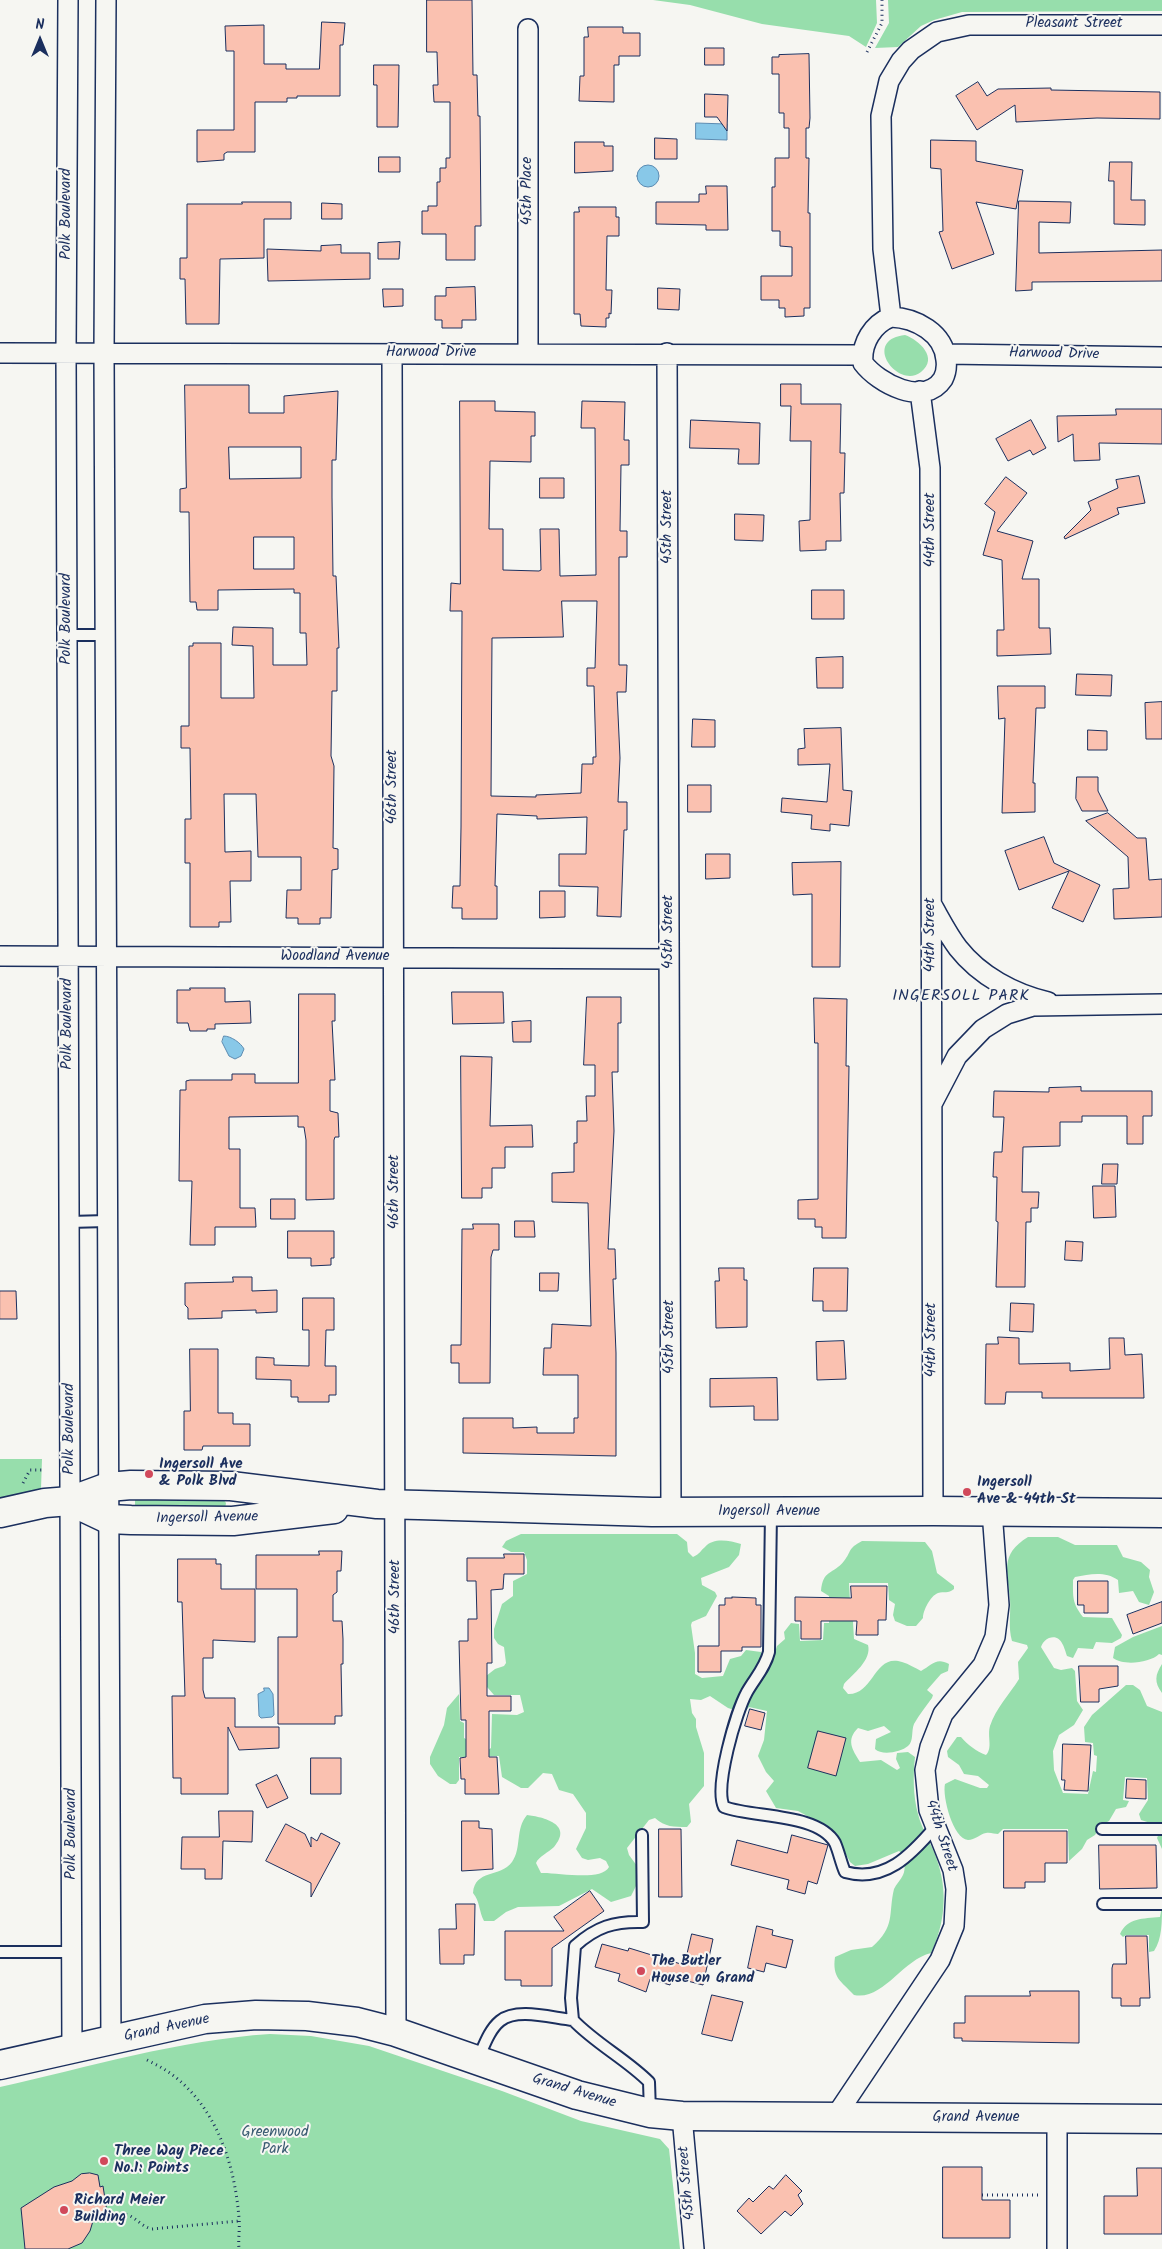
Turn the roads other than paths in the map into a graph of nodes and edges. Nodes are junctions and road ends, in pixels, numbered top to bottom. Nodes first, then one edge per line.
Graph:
1 (68, 0) edge
2 (106, 0) edge
3 (1162, 25) edge
4 (528, 29) dead end
5 (891, 317) junction
6 (0, 353) edge
7 (66, 353) junction
8 (104, 353) junction
9 (392, 353) junction
10 (528, 353) junction
11 (667, 353) junction
12 (945, 354) junction
13 (862, 355) junction
14 (1162, 356) edge
15 (920, 391) junction
16 (67, 635) junction
17 (105, 635) junction
18 (931, 904) junction
19 (0, 956) edge
20 (68, 956) junction
21 (106, 956) junction
22 (393, 957) junction
23 (669, 959) junction
24 (1162, 1004) edge
25 (1062, 1005) junction
26 (932, 1105) junction
27 (69, 1222) junction
28 (107, 1222) junction
29 (108, 1487) junction
30 (70, 1502) junction
31 (386, 1504) junction
32 (933, 1511) junction
33 (992, 1511) junction
34 (671, 1512) junction
35 (771, 1512) junction
36 (1162, 1513) edge
37 (0, 1514) edge
38 (108, 1519) junction
39 (935, 1827) junction
40 (1102, 1829) dead end
41 (1162, 1829) edge
42 (642, 1834) dead end
43 (1104, 1904) dead end
44 (1162, 1904) edge
45 (0, 1952) edge
46 (73, 1952) junction
47 (573, 2020) junction
48 (396, 2032) junction
49 (111, 2040) junction
50 (72, 2049) junction
51 (478, 2060) junction
52 (0, 2065) edge
53 (650, 2113) junction
54 (682, 2116) junction
55 (835, 2117) junction
56 (1057, 2118) junction
57 (1162, 2119) edge
58 (694, 2249) edge
59 (1058, 2249) edge

1 - 7 street, Polk Boulevard
2 - 8 street
3 - 5 street, Pleasant Street
4 - 10 street, 45th Place
5 - 12 street
5 - 13 street
6 - 7 street, Harwood Drive
7 - 8 street, Harwood Drive
7 - 16 street, Polk Boulevard
8 - 9 street, Harwood Drive
8 - 17 street
9 - 10 street, Harwood Drive
9 - 22 street, 46th Street
10 - 11 street, Harwood Drive
11 - 13 street, Harwood Drive
11 - 23 street, 45th Street
12 - 14 street, Harwood Drive
12 - 15 street
13 - 15 street
15 - 18 street, 44th Street
16 - 17 lane
16 - 20 street, Polk Boulevard
17 - 21 street
18 - 25 street
18 - 26 street, 44th Street
19 - 20 street, Woodland Avenue
20 - 21 street, Woodland Avenue
20 - 27 street, Polk Boulevard
21 - 22 street, Woodland Avenue
21 - 28 street
22 - 23 street, Woodland Avenue
22 - 31 street, 46th Street
23 - 34 street, 45th Street
24 - 25 street
25 - 26 street
26 - 32 street, 44th Street
27 - 28 lane
27 - 30 street, Polk Boulevard
28 - 29 street
29 - 30 main road, Ingersoll Avenue
29 - 31 main road, Ingersoll Avenue
29 - 38 street
30 - 37 main road, Ingersoll Avenue
30 - 38 main road, Ingersoll Avenue
30 - 46 street, Polk Boulevard
31 - 34 main road, Ingersoll Avenue
31 - 38 main road, Ingersoll Avenue
31 - 48 street, 46th Street
32 - 33 main road, Ingersoll Avenue
32 - 35 main road, Ingersoll Avenue
33 - 36 main road, Ingersoll Avenue
33 - 39 street, 44th Street
34 - 35 main road, Ingersoll Avenue
35 - 39 lane
38 - 49 street
39 - 55 street, 44th Street
40 - 41 lane
42 - 47 lane
43 - 44 lane
45 - 46 lane
46 - 50 street, Polk Boulevard
47 - 51 lane
47 - 53 lane
48 - 49 main road, Grand Avenue
48 - 51 main road, Grand Avenue
49 - 50 main road, Grand Avenue
50 - 52 main road, Grand Avenue
51 - 53 main road, Grand Avenue
53 - 54 main road, Grand Avenue
54 - 55 main road, Grand Avenue
54 - 58 street, 45th Street
55 - 56 main road, Grand Avenue
56 - 57 main road, Grand Avenue
56 - 59 street

